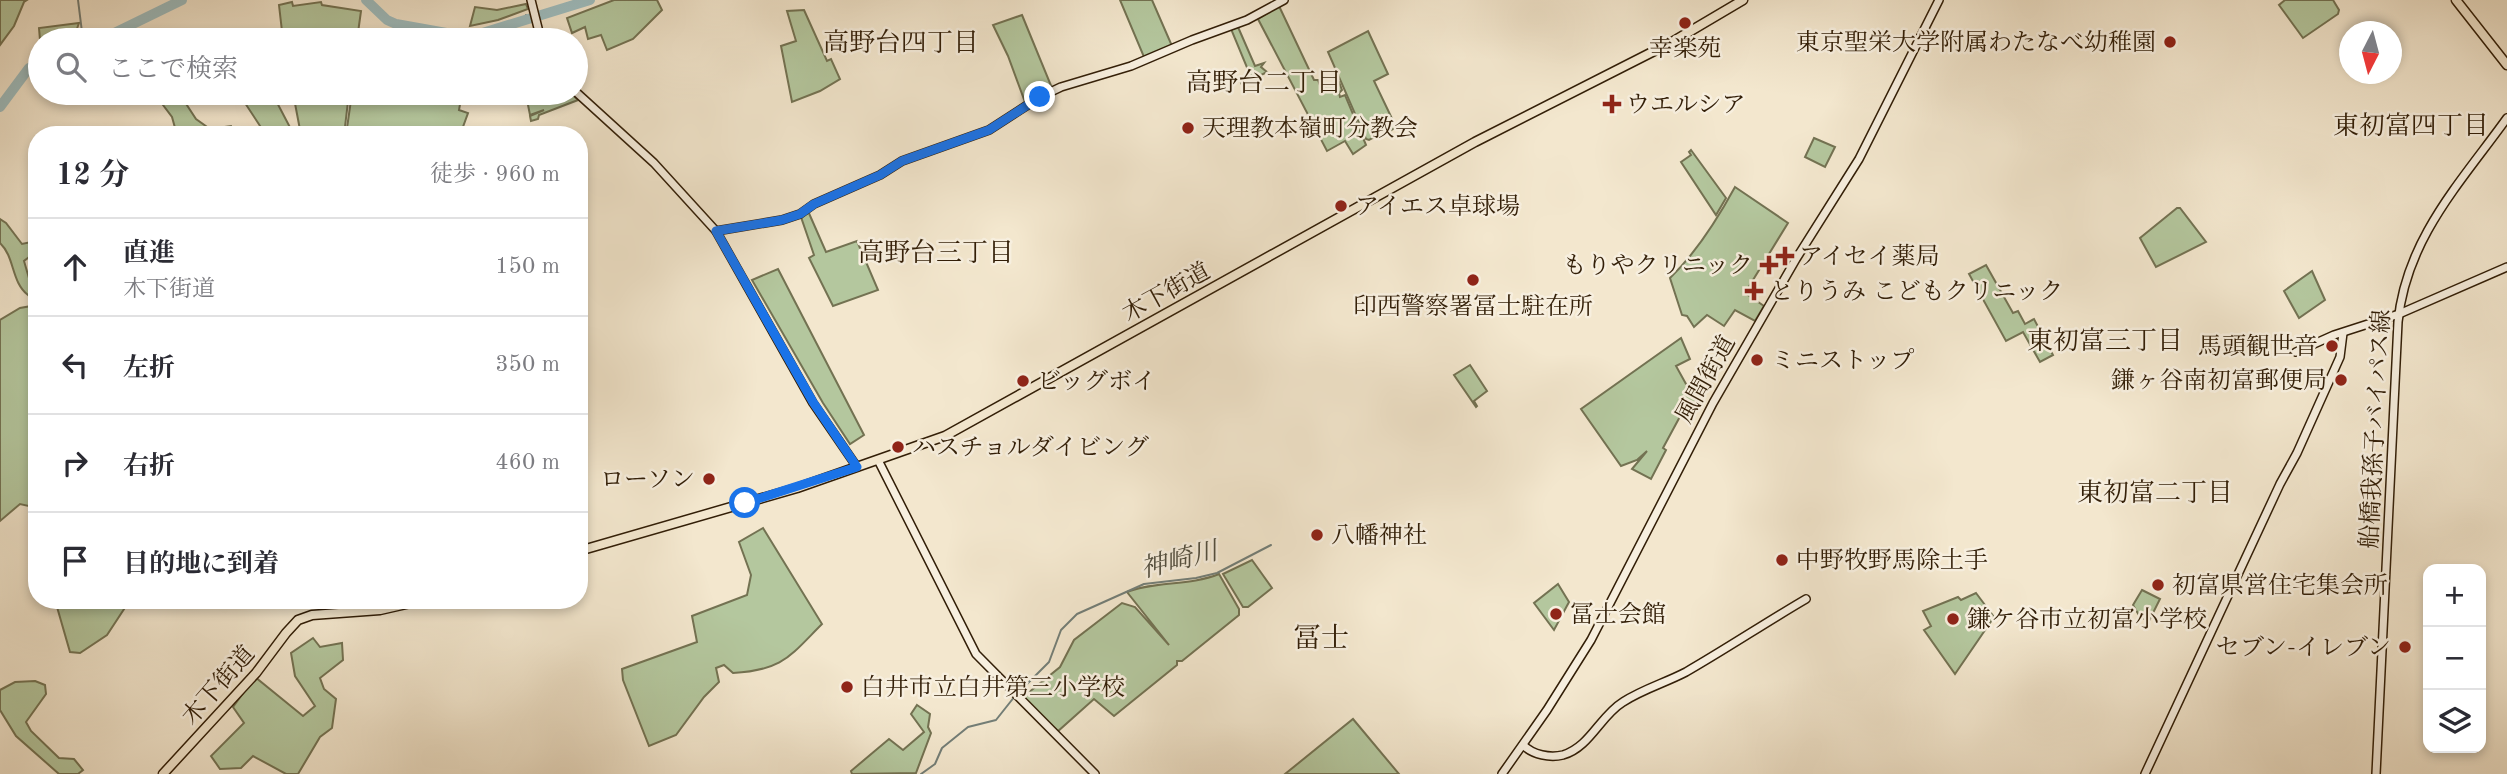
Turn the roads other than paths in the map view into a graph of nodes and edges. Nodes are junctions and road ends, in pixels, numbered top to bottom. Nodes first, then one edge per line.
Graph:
1 (531, 0) edge
2 (1284, 0) edge
3 (1743, 0) edge
4 (1939, 0) edge
5 (2456, 0) edge
6 (537, 28) edge
7 (2507, 65) edge
8 (588, 103) edge
9 (2507, 118) edge
10 (716, 231) junction
11 (2507, 267) edge
12 (2399, 314) junction
13 (2343, 334) junction
14 (2296, 352) dead end
15 (878, 460) junction
16 (857, 467) junction
17 (588, 548) edge
18 (1806, 599) dead end
19 (384, 609) edge
20 (1523, 745) junction
21 (163, 774) edge
22 (1095, 774) edge
23 (1502, 774) edge
24 (2144, 774) edge
25 (2376, 774) edge

1 - 6 street
2 - 10 street
3 - 15 main road, 木下街道
4 - 20 street, 風間街道
5 - 7 main road
8 - 10 street
9 - 12 street, 船橋我孫子バイパス線
10 - 16 street
11 - 12 street
12 - 13 street
12 - 25 street, 船橋我孫子バイパス線
13 - 14 street
13 - 24 street
15 - 16 main road, 木下街道
15 - 22 street
16 - 17 main road, 木下街道
18 - 20 street
19 - 21 main road, 木下街道
20 - 23 street, 風間街道

